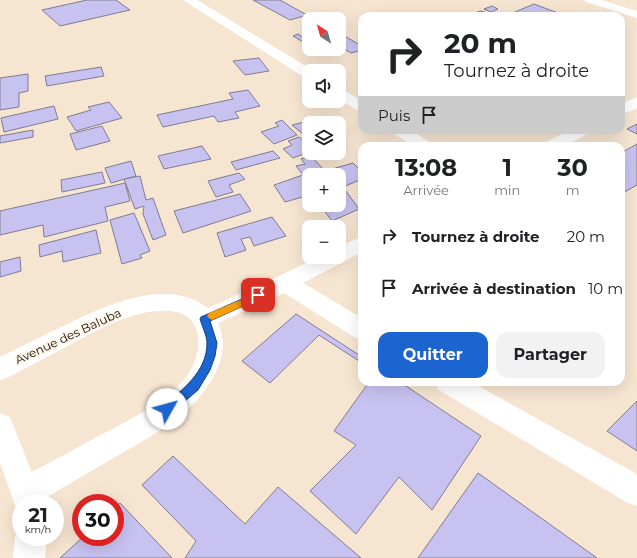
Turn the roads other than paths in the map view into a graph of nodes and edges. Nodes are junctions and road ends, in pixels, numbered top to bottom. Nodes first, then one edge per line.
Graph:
1 (189, 0) edge
2 (590, 0) edge
3 (637, 15) edge
4 (302, 70) edge
5 (346, 97) edge
6 (637, 102) edge
7 (358, 105) edge
8 (625, 108) edge
9 (405, 134) edge
10 (575, 134) edge
11 (418, 142) edge
12 (560, 142) edge
13 (358, 246) edge
14 (346, 252) edge
15 (322, 264) edge
16 (284, 283) junction
17 (205, 319) junction
18 (358, 328) edge
19 (0, 368) edge
20 (455, 386) edge
21 (0, 426) edge
22 (637, 491) edge
23 (26, 494) edge
24 (32, 494) edge
25 (30, 546) edge
26 (29, 558) edge

1 - 4 street
2 - 3 street
5 - 7 street
6 - 8 street
9 - 11 street
10 - 12 street
13 - 14 street
15 - 16 street
16 - 17 street
16 - 18 street
17 - 19 street, Avenue des Baluba
17 - 24 street
20 - 22 street
21 - 23 street
25 - 26 street

